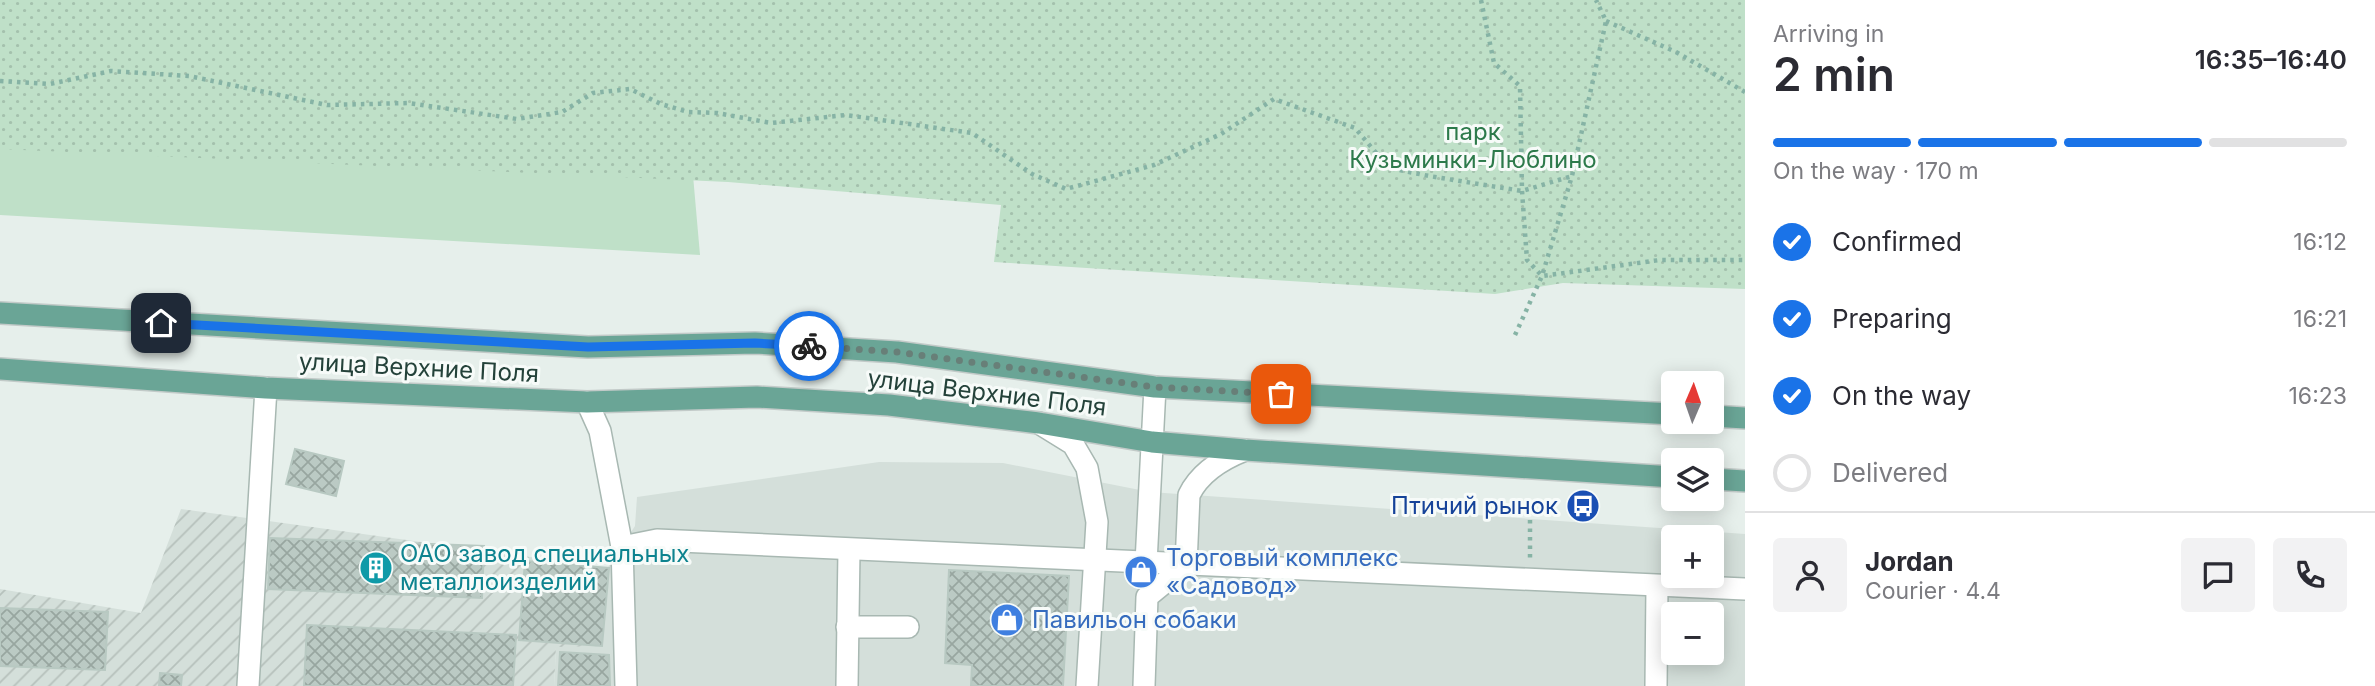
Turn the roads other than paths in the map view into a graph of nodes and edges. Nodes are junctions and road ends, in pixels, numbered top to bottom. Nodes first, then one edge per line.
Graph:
1 (0, 313) edge
2 (0, 369) edge
3 (1154, 387) junction
4 (266, 388) junction
5 (587, 402) junction
6 (1661, 413) edge
7 (1724, 417) edge
8 (1745, 418) edge
9 (1039, 423) junction
10 (1152, 442) junction
11 (1245, 450) junction
12 (1661, 476) edge
13 (1724, 480) edge
14 (1745, 481) edge
15 (622, 547) junction
16 (849, 550) junction
17 (1094, 561) junction
18 (1146, 563) junction
19 (1186, 565) junction
20 (1657, 586) junction
21 (1745, 589) edge
22 (847, 627) junction
23 (908, 627) dead end
24 (248, 686) edge
25 (626, 686) edge
26 (847, 686) edge
27 (1087, 686) edge
28 (1144, 686) edge
29 (1656, 686) edge

1 - 3 main road, улица Верхние Поля
2 - 4 main road, улица Верхние Поля
3 - 6 main road, улица Верхние Поля
3 - 10 street
4 - 5 main road, улица Верхние Поля
4 - 24 street
5 - 9 main road, улица Верхние Поля
5 - 15 street
7 - 8 main road
9 - 10 main road, улица Верхние Поля
9 - 17 street
10 - 11 main road, улица Верхние Поля
10 - 18 street
11 - 12 main road, улица Верхние Поля
11 - 19 street
13 - 14 main road
15 - 16 street
15 - 25 street
16 - 17 street
16 - 22 street
17 - 18 street
17 - 27 street
18 - 19 street
19 - 20 street
19 - 28 street
20 - 21 street
20 - 29 street
22 - 23 street
22 - 26 street

